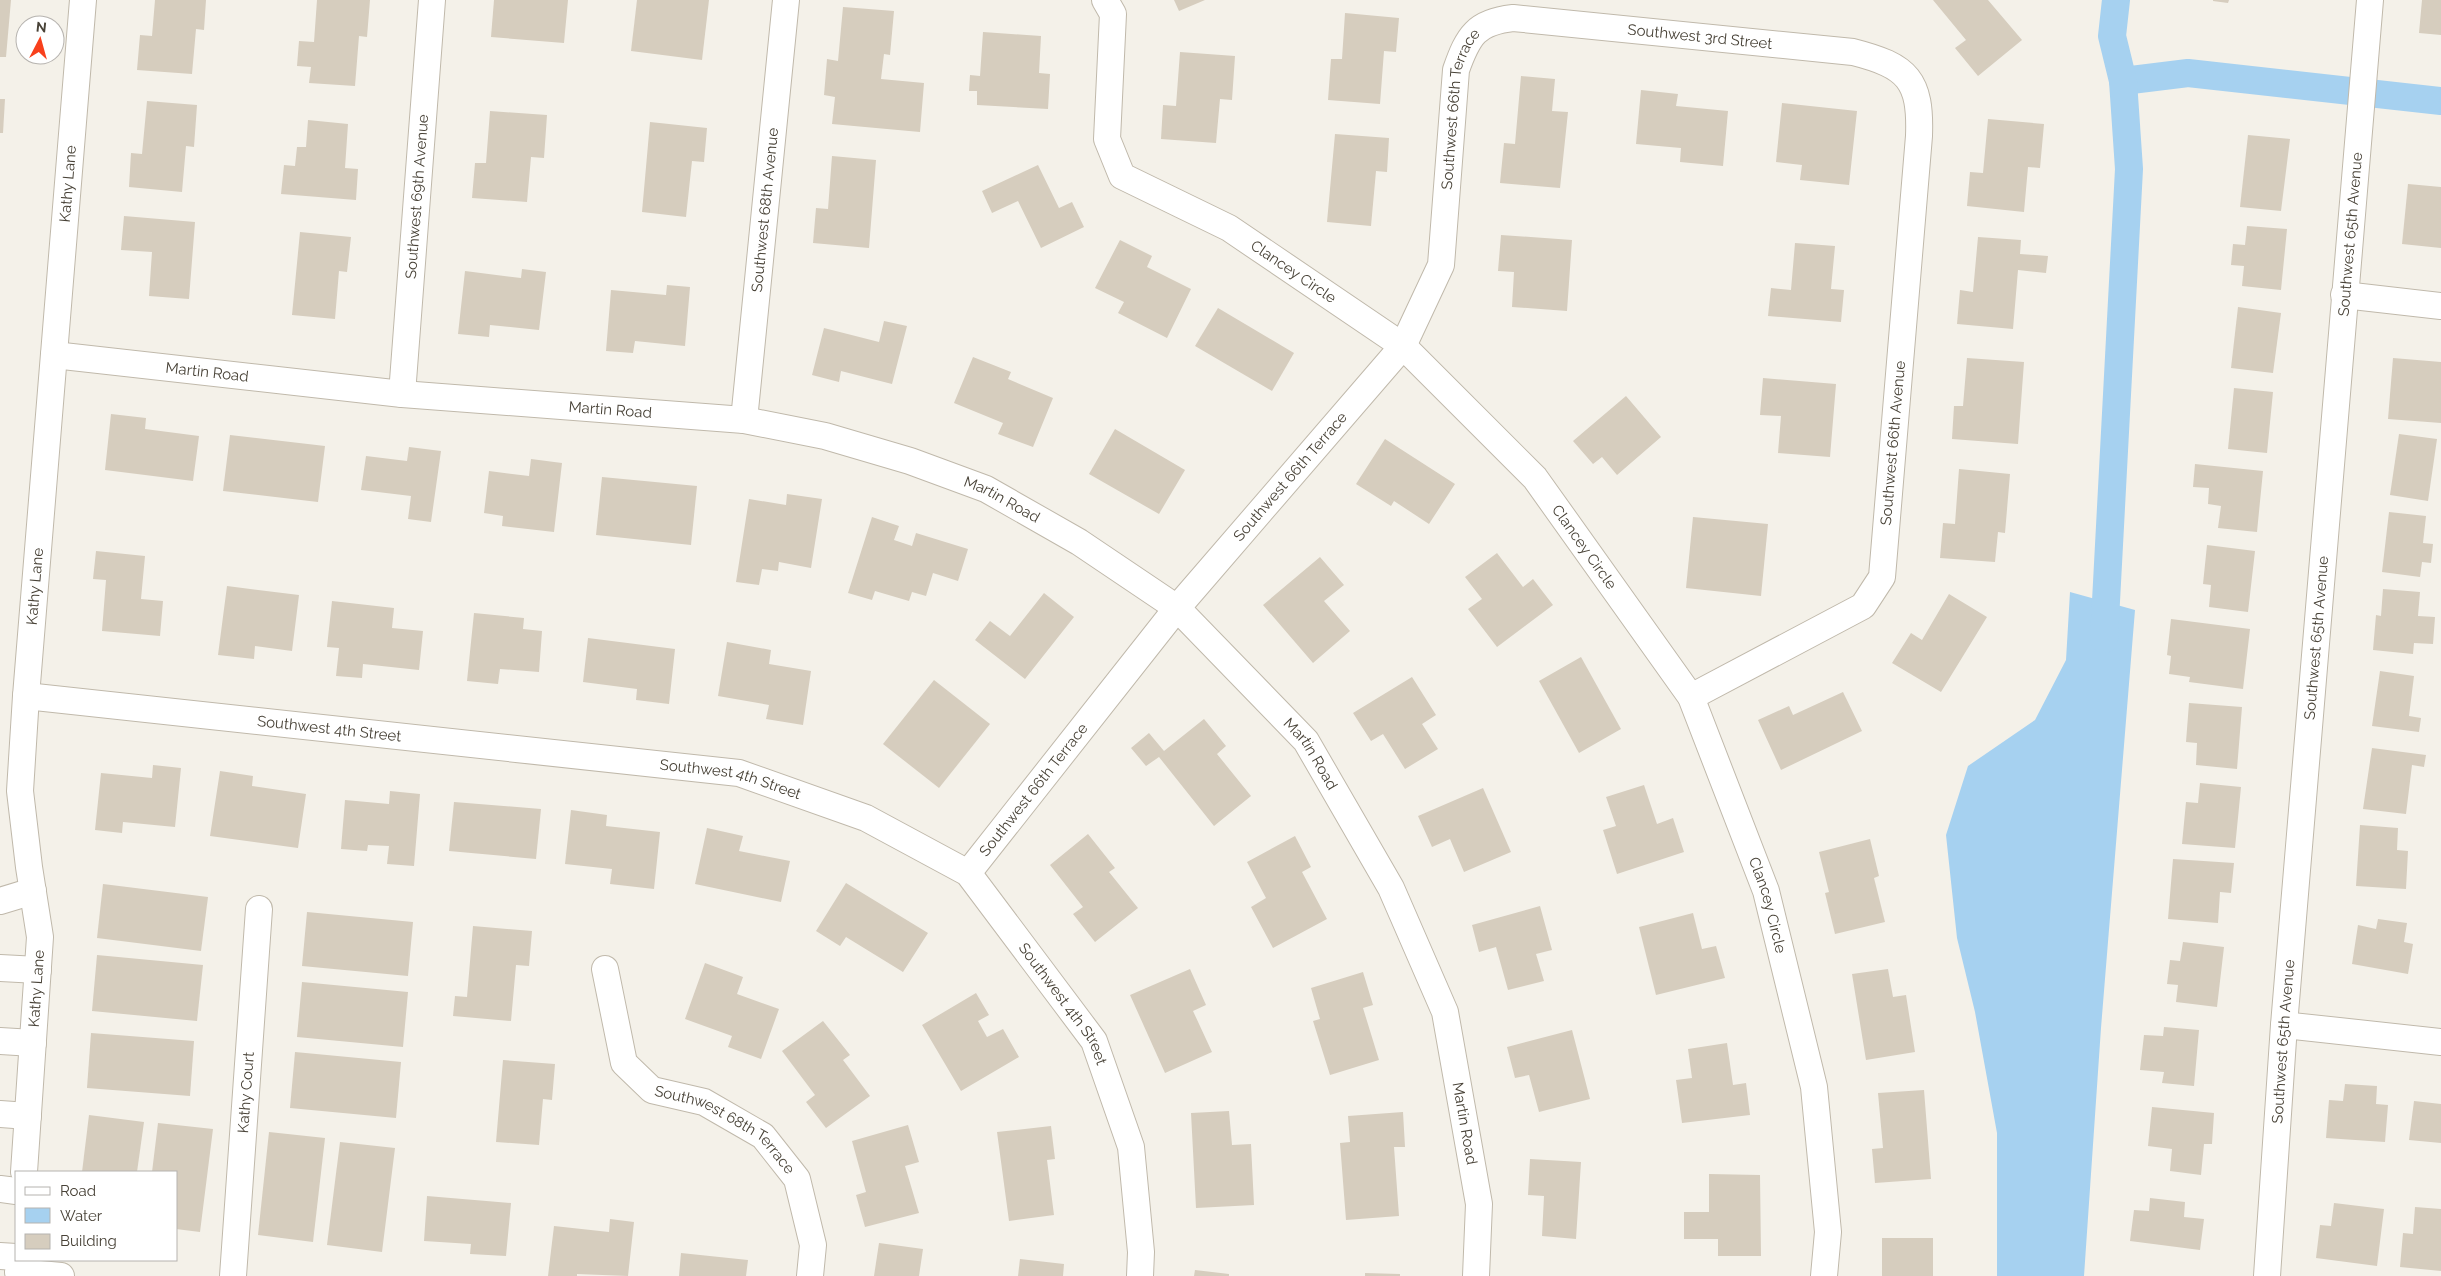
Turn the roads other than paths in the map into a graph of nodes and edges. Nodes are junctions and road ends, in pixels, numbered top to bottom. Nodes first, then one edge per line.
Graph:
1 (83, 0) edge
2 (432, 0) edge
3 (786, 0) edge
4 (1105, 0) edge
5 (2370, 0) edge
6 (1482, 25) joint
7 (1910, 84) joint
8 (2344, 295) junction
9 (2441, 306) edge
10 (1403, 346) junction
11 (54, 354) junction
12 (402, 394) junction
13 (744, 420) junction
14 (1178, 608) junction
15 (26, 696) junction
16 (1691, 697) junction
17 (968, 872) junction
18 (33, 891) junction
19 (0, 901) edge
20 (259, 909) dead end
21 (0, 968) edge
22 (38, 970) junction
23 (605, 970) dead end
24 (2284, 1025) junction
25 (0, 1041) edge
26 (2441, 1042) edge
27 (33, 1043) junction
28 (0, 1114) edge
29 (28, 1116) junction
30 (24, 1171) edge
31 (0, 1189) edge
32 (15, 1191) edge
33 (14, 1264) edge
34 (61, 1276) edge
35 (233, 1276) edge
36 (810, 1276) edge
37 (1140, 1276) edge
38 (1476, 1276) edge
39 (1824, 1276) edge
40 (2267, 1276) edge

1 - 11 street, Kathy Lane
2 - 12 street, Southwest 69th Avenue
3 - 13 street, Southwest 68th Avenue
4 - 10 street, Clancey Circle
5 - 8 street, Southwest 65th Avenue
6 - 7 street, Southwest 3rd Street
6 - 10 street, Southwest 66th Terrace
7 - 16 street, Southwest 66th Avenue
8 - 9 street
8 - 24 street, Southwest 65th Avenue
10 - 14 street, Southwest 66th Terrace
10 - 16 street, Clancey Circle
11 - 12 street, Martin Road
11 - 15 street, Kathy Lane
12 - 13 street, Martin Road
13 - 14 street, Martin Road
14 - 17 street, Southwest 66th Terrace
14 - 38 street, Martin Road
15 - 17 street, Southwest 4th Street
15 - 18 street, Kathy Lane
16 - 39 street, Clancey Circle
17 - 37 street, Southwest 4th Street
18 - 19 street
18 - 22 street, Kathy Lane
20 - 35 street, Kathy Court
21 - 22 street
22 - 27 street, Kathy Lane
23 - 36 street, Southwest 68th Terrace
24 - 26 street
24 - 40 street, Southwest 65th Avenue
25 - 27 street
27 - 29 street, Kathy Lane
28 - 29 street
29 - 30 street, Kathy Lane
31 - 32 street
33 - 34 street

